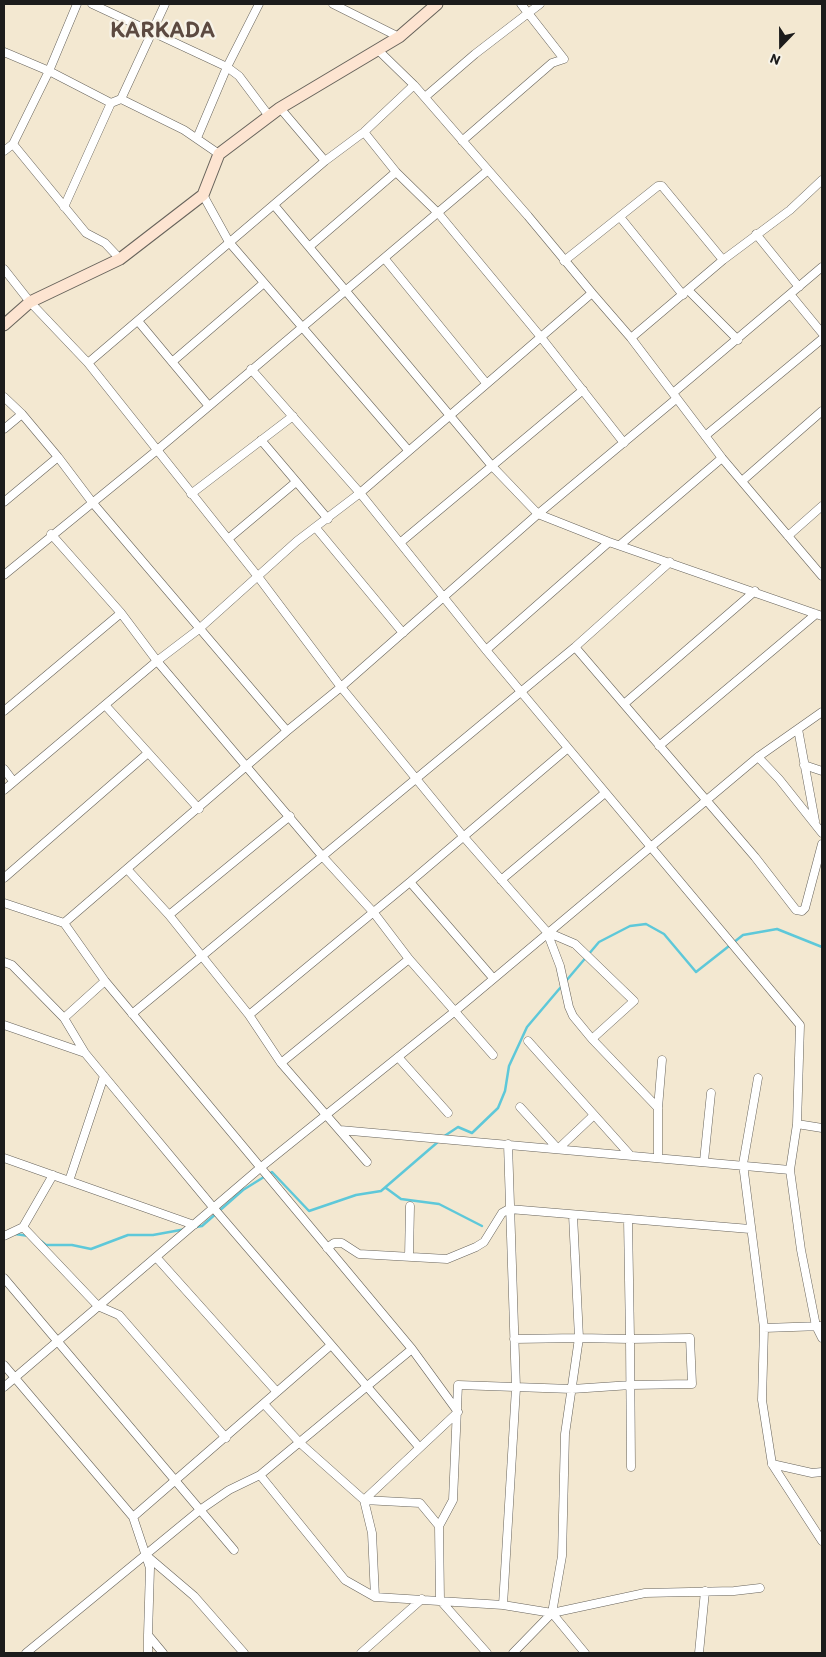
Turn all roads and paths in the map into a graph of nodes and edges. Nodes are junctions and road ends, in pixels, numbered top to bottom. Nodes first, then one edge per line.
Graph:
1 (77, 4) edge
2 (92, 4) edge
3 (165, 4) edge
4 (259, 4) edge
5 (333, 4) edge
6 (358, 4) edge
7 (437, 4) edge
8 (521, 4) edge
9 (540, 4) edge
10 (353, 13) junction
11 (529, 14) junction
12 (152, 33) junction
13 (399, 37) junction
14 (378, 51) junction
15 (4, 52) edge
16 (227, 67) junction
17 (49, 71) junction
18 (414, 85) junction
19 (425, 97) junction
20 (121, 99) junction
21 (111, 103) junction
22 (280, 108) junction
23 (269, 116) junction
24 (364, 132) junction
25 (197, 138) junction
26 (462, 141) junction
27 (13, 144) junction
28 (4, 151) edge
29 (219, 154) junction
30 (325, 161) junction
31 (487, 171) junction
32 (396, 172) junction
33 (822, 180) edge
34 (203, 195) junction
35 (274, 205) junction
36 (64, 206) junction
37 (439, 214) junction
38 (620, 218) junction
39 (756, 234) junction
40 (229, 242) junction
41 (309, 247) junction
42 (120, 259) junction
43 (384, 259) junction
44 (723, 260) junction
45 (564, 261) junction
46 (822, 267) edge
47 (4, 269) edge
48 (264, 283) junction
49 (799, 286) junction
50 (346, 290) junction
51 (686, 292) junction
52 (592, 293) junction
53 (790, 294) junction
54 (30, 302) junction
55 (138, 321) junction
56 (4, 325) edge
57 (302, 327) junction
58 (822, 333) edge
59 (540, 336) junction
60 (631, 338) junction
61 (822, 339) edge
62 (738, 340) junction
63 (172, 362) junction
64 (88, 363) junction
65 (251, 369) junction
66 (486, 383) junction
67 (583, 390) junction
68 (674, 396) junction
69 (4, 398) edge
70 (208, 405) junction
71 (822, 412) edge
72 (22, 414) junction
73 (449, 415) junction
74 (293, 416) junction
75 (4, 429) edge
76 (705, 436) junction
77 (262, 440) junction
78 (624, 443) junction
79 (408, 450) junction
80 (156, 451) junction
81 (58, 457) junction
82 (722, 458) junction
83 (492, 466) junction
84 (742, 481) junction
85 (296, 482) junction
86 (360, 493) junction
87 (191, 494) junction
88 (4, 502) edge
89 (92, 502) junction
90 (822, 506) edge
91 (538, 514) junction
92 (328, 519) junction
93 (316, 528) junction
94 (51, 534) junction
95 (788, 536) junction
96 (228, 539) junction
97 (401, 542) junction
98 (609, 542) junction
99 (620, 545) junction
100 (670, 562) junction
101 (4, 575) edge
102 (822, 576) edge
103 (259, 578) junction
104 (755, 591) junction
105 (444, 598) junction
106 (121, 613) junction
107 (819, 615) edge
108 (199, 628) junction
109 (403, 633) junction
110 (575, 647) junction
111 (486, 650) junction
112 (157, 661) junction
113 (341, 687) junction
114 (521, 692) junction
115 (105, 704) junction
116 (624, 704) junction
117 (4, 711) edge
118 (822, 712) edge
119 (798, 729) junction
120 (287, 731) junction
121 (659, 746) junction
122 (568, 748) junction
123 (148, 753) junction
124 (758, 757) junction
125 (804, 765) junction
126 (247, 766) junction
127 (4, 769) edge
128 (822, 771) edge
129 (417, 779) junction
130 (13, 781) junction
131 (4, 790) edge
132 (606, 793) junction
133 (707, 801) junction
134 (198, 809) junction
135 (290, 816) junction
136 (816, 823) junction
137 (822, 833) edge
138 (463, 836) junction
139 (822, 844) edge
140 (651, 847) junction
141 (323, 857) junction
142 (127, 869) junction
143 (4, 878) edge
144 (501, 880) junction
145 (410, 882) junction
146 (4, 905) edge
147 (374, 913) junction
148 (170, 916) junction
149 (64, 923) junction
150 (547, 932) junction
151 (203, 958) junction
152 (409, 959) junction
153 (4, 962) edge
154 (493, 978) junction
155 (105, 981) junction
156 (454, 1012) junction
157 (132, 1014) junction
158 (249, 1015) junction
159 (64, 1018) junction
160 (4, 1025) edge
161 (592, 1039) junction
162 (528, 1041) dead end
163 (84, 1053) junction
164 (493, 1055) dead end
165 (398, 1057) junction
166 (662, 1060) dead end
167 (281, 1063) junction
168 (104, 1076) junction
169 (758, 1078) dead end
170 (711, 1093) dead end
171 (520, 1106) dead end
172 (658, 1108) junction
173 (448, 1113) dead end
174 (324, 1115) junction
175 (594, 1115) junction
176 (797, 1124) junction
177 (822, 1128) edge
178 (340, 1130) junction
179 (508, 1144) junction
180 (558, 1149) junction
181 (630, 1155) junction
182 (658, 1157) junction
183 (4, 1158) edge
184 (704, 1161) junction
185 (367, 1162) dead end
186 (743, 1164) junction
187 (260, 1168) junction
188 (790, 1170) junction
189 (53, 1175) junction
190 (69, 1181) junction
191 (410, 1206) dead end
192 (213, 1208) junction
193 (509, 1209) junction
194 (573, 1215) junction
195 (628, 1219) junction
196 (194, 1224) junction
197 (23, 1227) junction
198 (750, 1229) junction
199 (4, 1235) edge
200 (327, 1248) junction
201 (156, 1257) junction
202 (409, 1257) junction
203 (4, 1278) edge
204 (98, 1306) junction
205 (819, 1326) edge
206 (764, 1328) junction
207 (579, 1338) junction
208 (822, 1338) edge
209 (514, 1339) junction
210 (630, 1339) junction
211 (58, 1341) junction
212 (331, 1345) junction
213 (412, 1349) junction
214 (4, 1364) edge
215 (14, 1378) junction
216 (631, 1385) junction
217 (4, 1387) edge
218 (366, 1387) junction
219 (516, 1388) junction
220 (572, 1390) junction
221 (277, 1392) junction
222 (264, 1404) junction
223 (458, 1412) junction
224 (226, 1438) junction
225 (300, 1443) junction
226 (419, 1447) junction
227 (772, 1464) junction
228 (631, 1467) dead end
229 (822, 1472) edge
230 (260, 1475) junction
231 (174, 1480) junction
232 (364, 1500) junction
233 (200, 1510) junction
234 (133, 1517) junction
235 (439, 1526) junction
236 (822, 1541) edge
237 (234, 1550) dead end
238 (146, 1555) junction
239 (760, 1588) dead end
240 (705, 1591) junction
241 (374, 1597) junction
242 (422, 1599) junction
243 (440, 1600) junction
244 (503, 1605) junction
245 (552, 1613) junction
246 (148, 1635) junction
247 (26, 1653) edge
248 (148, 1653) edge
249 (163, 1653) edge
250 (244, 1653) edge
251 (361, 1653) edge
252 (487, 1653) edge
253 (513, 1653) edge
254 (585, 1653) edge
255 (699, 1653) edge

1 - 17 street
2 - 12 street
3 - 12 street
4 - 16 street
5 - 10 street
6 - 10 street
7 - 13 street
8 - 11 street
9 - 11 street
10 - 13 street
11 - 19 street
11 - 26 street
12 - 16 street
12 - 20 street
13 - 14 street
14 - 18 street
14 - 22 street
15 - 17 street
16 - 23 street
16 - 25 street
17 - 21 street
17 - 27 street
18 - 19 street
18 - 24 street
19 - 26 street
20 - 21 street
20 - 25 street
21 - 36 street
22 - 23 street
22 - 30 street
23 - 29 street
24 - 30 street
24 - 32 street
25 - 29 street
26 - 31 street
27 - 28 street
27 - 36 street
29 - 34 street
30 - 35 street
31 - 37 street
31 - 45 street
32 - 37 street
32 - 41 street
33 - 39 street
34 - 40 street
34 - 42 street
35 - 40 street
35 - 41 street
36 - 42 street
37 - 43 street
37 - 59 street
38 - 44 street
38 - 45 street
38 - 51 street
39 - 44 street
39 - 49 street
40 - 48 street
40 - 55 street
41 - 50 street
42 - 54 street
43 - 50 street
43 - 66 street
44 - 51 street
45 - 52 street
46 - 49 street
47 - 54 street
48 - 57 street
48 - 63 street
49 - 53 street
50 - 57 street
50 - 73 street
51 - 60 street
51 - 62 street
52 - 59 street
52 - 60 street
53 - 58 street
53 - 62 street
54 - 56 street
54 - 64 street
55 - 63 street
55 - 64 street
57 - 65 street
57 - 79 street
59 - 66 street
59 - 67 street
60 - 68 street
61 - 76 street
62 - 68 street
63 - 70 street
64 - 80 street
65 - 70 street
65 - 74 street
66 - 73 street
67 - 78 street
67 - 83 street
68 - 76 street
68 - 78 street
69 - 72 street
70 - 80 street
71 - 84 street
72 - 75 street
72 - 81 street
73 - 79 street
73 - 83 street
74 - 77 street
74 - 86 street
76 - 82 street
77 - 85 street
77 - 87 street
78 - 91 street
79 - 86 street
80 - 87 street
80 - 89 street
81 - 88 street
81 - 89 street
82 - 84 street
82 - 99 street
83 - 91 street
83 - 97 street
84 - 95 street
85 - 92 street
85 - 96 street
86 - 92 street
86 - 97 street
87 - 96 street
89 - 94 street
89 - 108 street
90 - 95 street
91 - 98 street
91 - 105 street
92 - 93 street
93 - 103 street
93 - 109 street
94 - 101 street
94 - 106 street
95 - 102 street
96 - 103 street
97 - 105 street
98 - 99 street
98 - 111 street
99 - 100 street
100 - 104 street
100 - 110 street
103 - 108 street
103 - 113 street
104 - 107 street
104 - 116 street
105 - 109 street
105 - 111 street
106 - 112 street
106 - 117 street
107 - 121 street
108 - 112 street
108 - 120 street
109 - 113 street
110 - 114 street
110 - 116 street
111 - 114 street
112 - 115 street
112 - 126 street
113 - 120 street
113 - 129 street
114 - 122 street
114 - 129 street
115 - 123 street
115 - 130 street
116 - 121 street
118 - 119 street
119 - 124 street
119 - 125 street
120 - 126 street
121 - 133 street
122 - 132 street
122 - 138 street
123 - 134 street
123 - 143 street
124 - 133 street
124 - 136 street
125 - 128 street
125 - 136 street
126 - 134 street
126 - 135 street
127 - 130 street
129 - 138 street
129 - 141 street
130 - 131 street
132 - 140 street
132 - 144 street
133 - 139 street
133 - 140 street
134 - 142 street
135 - 141 street
135 - 148 street
136 - 137 street
138 - 144 street
138 - 145 street
140 - 150 street
140 - 176 street
141 - 147 street
141 - 151 street
142 - 148 street
142 - 149 street
144 - 150 street
145 - 147 street
145 - 154 street
146 - 149 street
147 - 152 street
147 - 158 street
148 - 151 street
149 - 155 street
150 - 154 street
150 - 161 street
150 - 161 street
151 - 157 street
151 - 158 street
152 - 156 street
152 - 167 street
153 - 159 street
154 - 156 street
155 - 157 street
155 - 159 street
156 - 164 street
156 - 165 street
157 - 187 street
158 - 167 street
159 - 163 street
160 - 163 street
161 - 172 street
162 - 175 street
163 - 168 street
165 - 173 street
165 - 174 street
166 - 172 street
167 - 174 street
168 - 190 street
168 - 192 street
169 - 186 street
170 - 184 street
171 - 180 street
172 - 182 street
174 - 178 street
174 - 187 street
175 - 180 street
175 - 181 street
176 - 177 street
176 - 188 street
178 - 179 street
178 - 185 street
179 - 180 street
179 - 193 street
180 - 181 street
181 - 182 street
182 - 184 street
183 - 189 street
184 - 186 street
186 - 188 street
186 - 198 street
187 - 192 street
187 - 200 street
188 - 205 street
189 - 190 street
189 - 197 street
190 - 196 street
191 - 202 street
192 - 196 street
192 - 212 street
193 - 194 street
193 - 202 street
193 - 209 street
194 - 195 street
194 - 207 street
195 - 198 street
195 - 210 street
196 - 201 street
197 - 199 street
197 - 204 street
198 - 206 street
200 - 202 street
200 - 213 street
201 - 204 street
201 - 221 street
203 - 211 street
204 - 211 street
204 - 224 street
205 - 206 street
205 - 208 street
206 - 227 street
207 - 209 street
207 - 210 street
207 - 220 street
209 - 219 street
210 - 216 street
210 - 216 street
211 - 215 street
211 - 231 street
212 - 218 street
212 - 221 street
213 - 218 street
213 - 223 street
214 - 215 street
215 - 217 street
215 - 234 street
216 - 220 street
216 - 228 street
218 - 225 street
218 - 226 street
219 - 220 street
219 - 223 street
219 - 244 street
220 - 245 street
221 - 222 street
222 - 224 street
222 - 225 street
223 - 226 street
223 - 235 street
224 - 231 street
225 - 230 street
225 - 232 street
226 - 232 street
227 - 229 street
227 - 236 street
230 - 233 street
230 - 241 street
231 - 233 street
231 - 234 street
232 - 235 street
232 - 241 street
233 - 237 street
233 - 238 street
234 - 238 street
235 - 243 street
238 - 246 street
238 - 247 street
238 - 250 street
239 - 240 street
240 - 245 street
240 - 255 street
241 - 242 street
242 - 243 street
242 - 251 street
243 - 244 street
243 - 252 street
244 - 245 street
245 - 253 street
245 - 254 street
246 - 248 street
246 - 249 street

